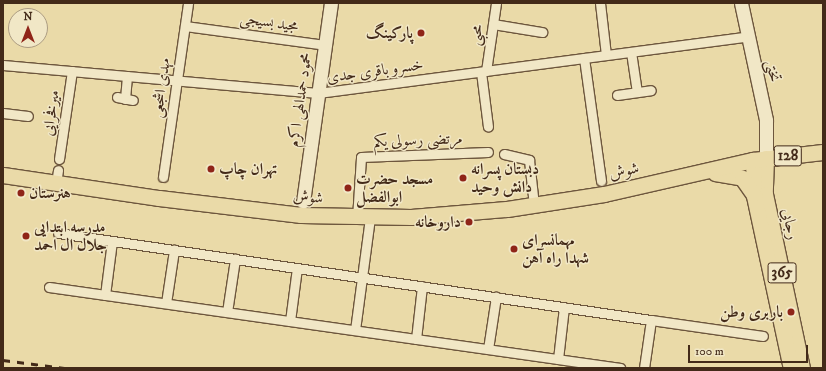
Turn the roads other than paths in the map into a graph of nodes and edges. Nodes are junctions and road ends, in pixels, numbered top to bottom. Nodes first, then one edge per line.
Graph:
1 (188, 3) edge
2 (331, 3) edge
3 (496, 3) edge
4 (600, 3) edge
5 (741, 3) edge
6 (493, 24) junction
7 (185, 26) junction
8 (542, 32) dead end
9 (749, 36) junction
10 (325, 45) junction
11 (631, 52) junction
12 (606, 55) junction
13 (584, 58) junction
14 (3, 65) edge
15 (72, 71) junction
16 (484, 72) junction
17 (127, 76) junction
18 (177, 80) junction
19 (651, 90) dead end
20 (637, 92) junction
21 (318, 93) junction
22 (617, 95) dead end
23 (125, 98) dead end
24 (3, 112) edge
25 (28, 116) dead end
26 (488, 127) dead end
27 (488, 152) dead end
28 (823, 152) edge
29 (504, 154) dead end
30 (762, 155) junction
31 (60, 159) dead end
32 (704, 172) junction
33 (3, 175) edge
34 (163, 177) dead end
35 (759, 178) junction
36 (601, 181) dead end
37 (754, 196) junction
38 (303, 202) dead end
39 (534, 205) junction
40 (363, 218) junction
41 (58, 233) dead end
42 (112, 241) junction
43 (174, 250) junction
44 (235, 259) junction
45 (297, 268) junction
46 (363, 278) junction
47 (422, 286) junction
48 (50, 287) dead end
49 (105, 295) junction
50 (496, 297) junction
51 (166, 303) junction
52 (564, 307) junction
53 (227, 312) junction
54 (651, 320) junction
55 (290, 321) junction
56 (355, 330) junction
57 (764, 336) dead end
58 (416, 339) junction
59 (488, 349) junction
60 (558, 359) junction
61 (620, 368) edge
62 (644, 368) edge
63 (791, 368) edge
64 (802, 368) edge

1 - 7 street, مهدی اشجعی
2 - 10 street, محمود حمدالهی اکرم
3 - 6 street, محبی
4 - 12 street
5 - 9 street, تختی
6 - 8 street
6 - 16 street, محبی
7 - 10 street, مجید بسیجی
7 - 18 street, مهدی اشجعی
9 - 11 street, خسرو باقری جدی
9 - 30 street, تختی
10 - 21 street, محمود حمدالهی اکرم
11 - 12 street, خسرو باقری جدی
11 - 20 street
12 - 13 street, خسرو باقری جدی
13 - 16 street, خسرو باقری جدی
13 - 36 street
14 - 15 street, خسرو باقری جدی
15 - 17 street, خسرو باقری جدی
15 - 31 street, میرفخرایی
16 - 21 street, خسرو باقری جدی
16 - 26 street, محبی
17 - 18 street, خسرو باقری جدی
17 - 23 street
18 - 21 street, خسرو باقری جدی
18 - 34 street, مهدی اشجعی
19 - 20 street
20 - 22 street
21 - 38 street, محمود حمدالهی اکرم
24 - 25 street
27 - 40 street, مرتضی رسولی یکم
28 - 30 main road, شوش / 128
29 - 39 street
30 - 32 main road, شوش / 128
30 - 35 main road, 365
32 - 37 main road, 365
32 - 39 main road, شوش / 128
33 - 40 main road, شوش / 128
35 - 37 main road, 365
35 - 64 main road, رجایی / 365
37 - 63 main road, رجایی / 365
39 - 40 main road, شوش / 128
40 - 46 street
41 - 42 street
42 - 43 street
42 - 49 street
43 - 44 street
43 - 51 street
44 - 45 street
44 - 53 street
45 - 46 street
45 - 55 street
46 - 47 street
46 - 56 street
47 - 50 street
47 - 58 street
48 - 49 street
49 - 51 street
50 - 52 street
50 - 59 street
51 - 53 street
52 - 54 street
52 - 60 street
53 - 55 street
54 - 57 street
54 - 62 street
55 - 56 street
56 - 58 street
58 - 59 street
59 - 60 street
60 - 61 street

